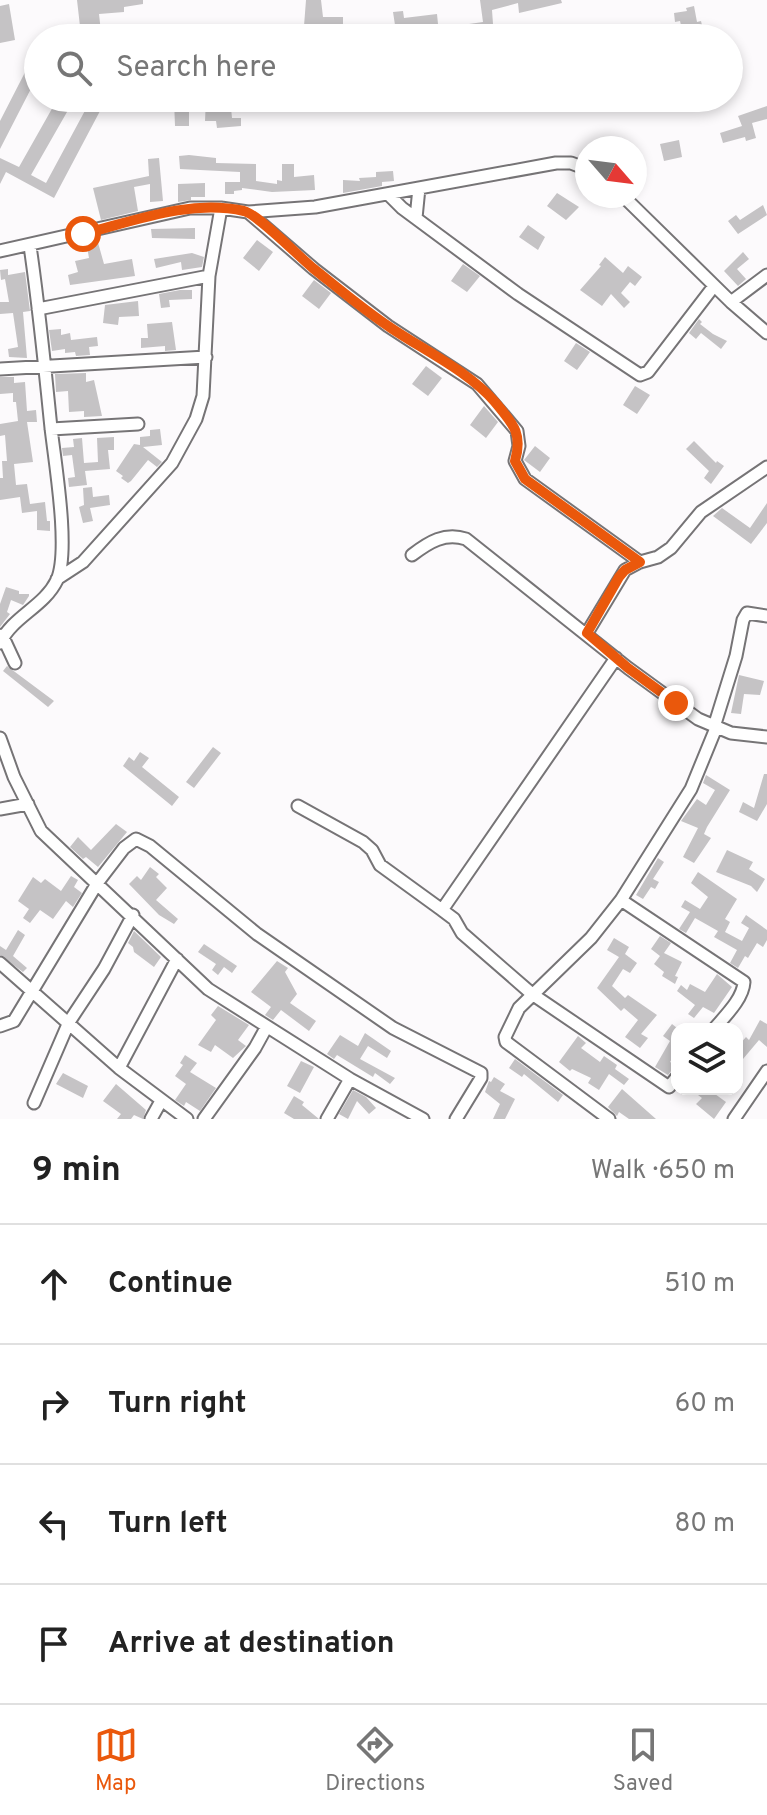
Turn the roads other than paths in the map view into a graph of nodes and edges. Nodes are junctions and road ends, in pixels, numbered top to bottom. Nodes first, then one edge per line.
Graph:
1 (575, 164) edge
2 (419, 188) junction
3 (388, 194) junction
4 (221, 208) junction
5 (635, 208) edge
6 (248, 212) junction
7 (416, 218) junction
8 (30, 246) junction
9 (0, 251) edge
10 (767, 275) edge
11 (209, 276) junction
12 (714, 286) junction
13 (731, 302) junction
14 (38, 309) junction
15 (767, 333) edge
16 (206, 357) junction
17 (45, 367) junction
18 (0, 369) edge
19 (138, 424) dead end
20 (51, 429) junction
21 (767, 467) edge
22 (412, 555) dead end
23 (640, 562) junction
24 (57, 579) junction
25 (767, 616) edge
26 (587, 633) junction
27 (1, 637) edge
28 (616, 658) junction
29 (15, 663) dead end
30 (715, 728) junction
31 (767, 737) edge
32 (0, 738) edge
33 (28, 804) junction
34 (298, 806) dead end
35 (0, 809) edge
36 (98, 882) junction
37 (621, 900) junction
38 (442, 910) junction
39 (133, 915) junction
40 (177, 959) junction
41 (0, 963) edge
42 (31, 990) junction
43 (532, 994) junction
44 (69, 1022) junction
45 (719, 1023) edge
46 (0, 1026) edge
47 (266, 1028) junction
48 (119, 1068) junction
49 (767, 1071) edge
50 (350, 1079) junction
51 (671, 1084) edge
52 (161, 1101) junction
53 (34, 1103) dead end
54 (408, 1116) edge
55 (151, 1119) edge
56 (187, 1119) edge
57 (204, 1119) edge
58 (327, 1119) edge
59 (423, 1119) edge
60 (456, 1119) edge
61 (609, 1119) edge
62 (734, 1119) edge

1 - 2 street
2 - 3 street
2 - 7 street
3 - 6 street
3 - 7 street
4 - 6 street
4 - 8 street
4 - 11 street
5 - 12 street
6 - 23 street
7 - 12 street
8 - 9 street
8 - 14 street
10 - 13 street
11 - 14 street
11 - 16 street
12 - 13 street
13 - 15 street
14 - 17 street
16 - 17 street
16 - 24 street
17 - 18 street
17 - 20 street
19 - 20 street
20 - 24 street
21 - 23 street
22 - 26 street
23 - 26 street
24 - 27 street
25 - 30 street
26 - 28 street
27 - 29 street
28 - 30 street
28 - 38 street
30 - 31 street
30 - 37 street
32 - 33 street
33 - 35 street
33 - 36 street
34 - 38 street
36 - 39 street
36 - 42 street
36 - 60 street
37 - 43 street
37 - 45 street
38 - 43 street
39 - 40 street
39 - 44 street
40 - 47 street
40 - 48 street
41 - 42 street
42 - 44 street
42 - 46 street
43 - 51 street
43 - 61 street
44 - 48 street
44 - 53 street
47 - 50 street
47 - 57 street
48 - 52 street
49 - 62 street
50 - 54 street
50 - 58 street
52 - 55 street
52 - 56 street
54 - 59 street

